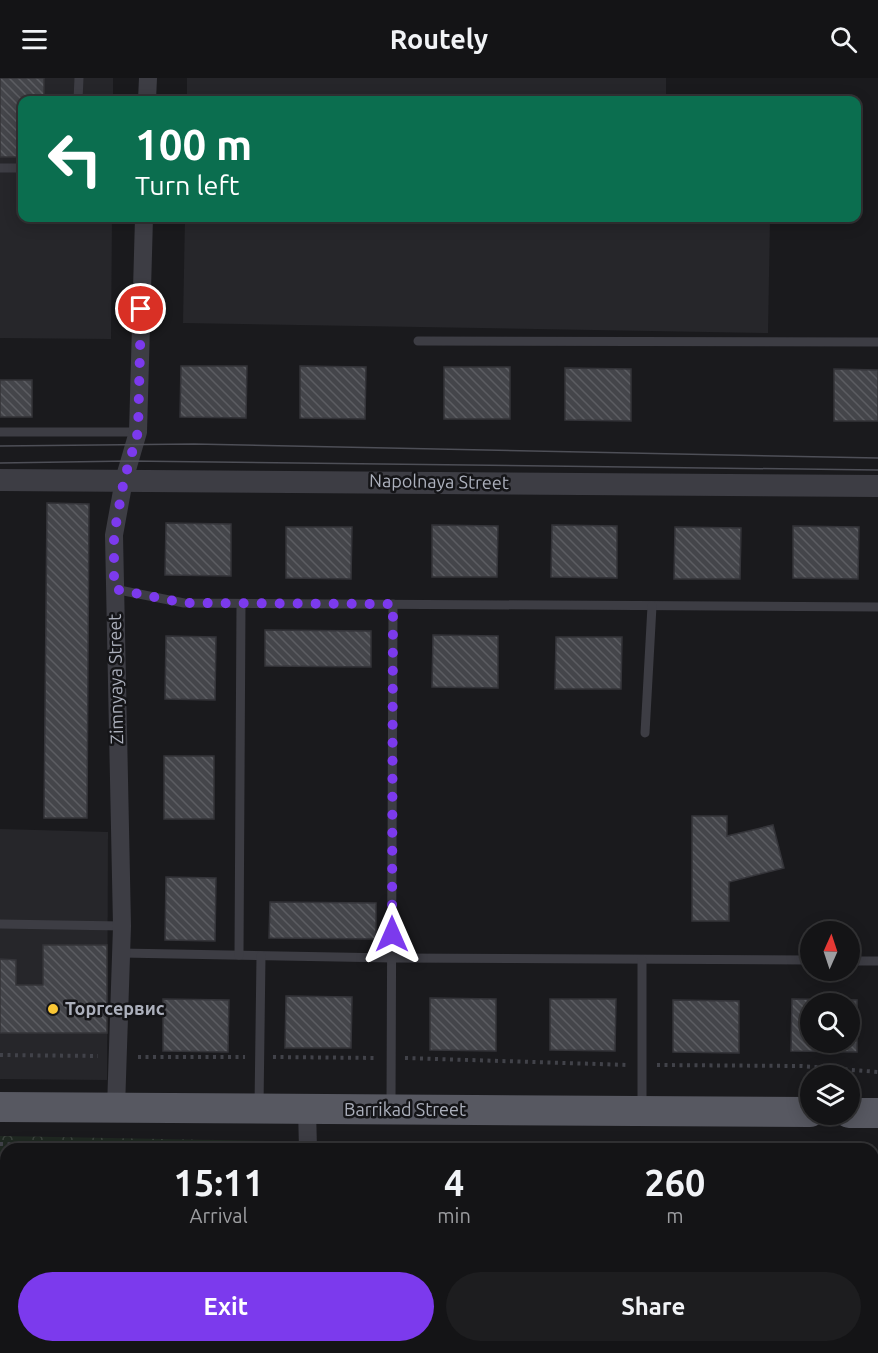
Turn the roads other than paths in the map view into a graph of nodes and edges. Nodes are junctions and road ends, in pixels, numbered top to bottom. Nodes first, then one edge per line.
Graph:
1 (79, 78) edge
2 (147, 78) edge
3 (78, 96) edge
4 (147, 96) edge
5 (0, 168) edge
6 (18, 168) edge
7 (144, 222) edge
8 (418, 341) dead end
9 (878, 342) edge
10 (0, 432) edge
11 (138, 432) junction
12 (0, 480) edge
13 (124, 480) junction
14 (878, 486) edge
15 (114, 589) junction
16 (241, 604) junction
17 (393, 604) junction
18 (651, 606) junction
19 (878, 607) edge
20 (645, 733) dead end
21 (0, 924) edge
22 (122, 926) junction
23 (121, 953) junction
24 (239, 955) junction
25 (261, 956) junction
26 (392, 958) junction
27 (642, 960) junction
28 (800, 960) edge
29 (860, 960) edge
30 (878, 961) edge
31 (0, 1107) edge
32 (116, 1108) junction
33 (259, 1109) junction
34 (307, 1109) junction
35 (391, 1110) junction
36 (642, 1111) junction
37 (800, 1112) edge
38 (860, 1113) edge
39 (878, 1113) edge
40 (308, 1143) edge

1 - 3 lane
2 - 4 street
5 - 6 lane
7 - 11 street, Zimnyaya Street
8 - 9 lane
10 - 11 lane
11 - 13 street, Zimnyaya Street
12 - 13 street, Napolnaya Street
13 - 14 street, Napolnaya Street
13 - 15 street, Zimnyaya Street
15 - 16 lane
15 - 22 street, Zimnyaya Street
16 - 17 lane
16 - 24 lane
17 - 18 lane
17 - 26 lane
18 - 19 lane
18 - 20 lane
21 - 22 lane
22 - 23 street, Zimnyaya Street
23 - 24 lane
23 - 32 street, Zimnyaya Street
24 - 25 lane
25 - 26 lane
25 - 33 lane
26 - 27 lane
26 - 35 lane
27 - 28 lane
27 - 36 lane
29 - 30 lane
31 - 32 main road, Barrikad Street
32 - 33 main road, Barrikad Street
33 - 34 main road, Barrikad Street
34 - 35 main road, Barrikad Street
34 - 40 street
35 - 36 main road, Barrikad Street
36 - 37 main road, Barrikad Street
38 - 39 main road

